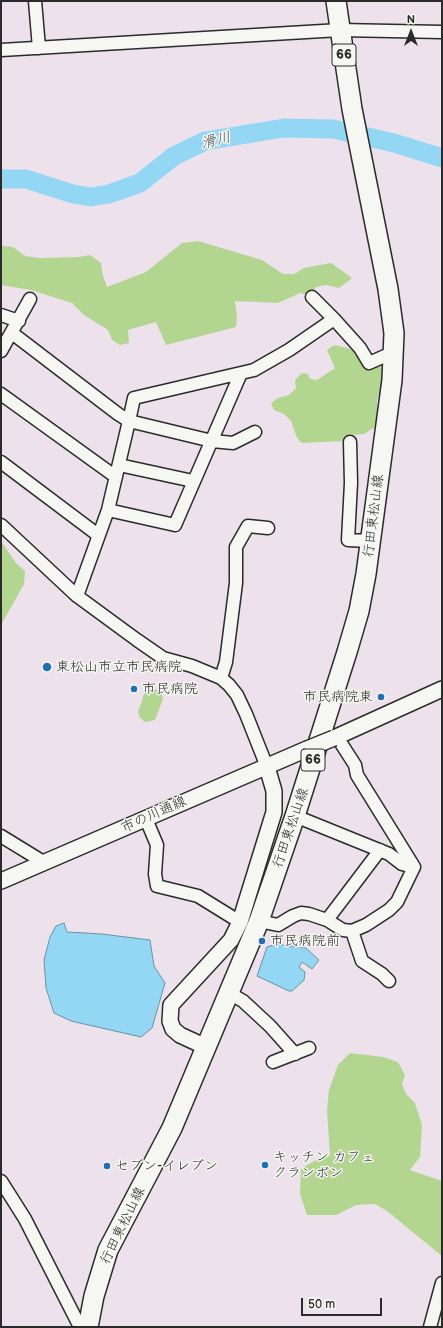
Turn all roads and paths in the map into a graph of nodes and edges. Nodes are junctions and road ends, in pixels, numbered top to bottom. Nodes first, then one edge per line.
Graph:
1 (35, 1) edge
2 (336, 1) edge
3 (340, 30) junction
4 (442, 32) edge
5 (39, 48) junction
6 (1, 50) edge
7 (312, 297) dead end
8 (30, 299) dead end
9 (1, 315) edge
10 (334, 319) junction
11 (20, 321) junction
12 (12, 333) junction
13 (1, 351) edge
14 (394, 352) junction
15 (241, 373) junction
16 (1, 394) edge
17 (129, 421) junction
18 (255, 432) dead end
19 (212, 441) junction
20 (350, 442) dead end
21 (1, 462) edge
22 (117, 471) junction
23 (193, 482) junction
24 (108, 510) junction
25 (1, 525) edge
26 (268, 528) dead end
27 (98, 535) junction
28 (370, 541) junction
29 (77, 596) junction
30 (221, 678) junction
31 (442, 689) edge
32 (336, 737) junction
33 (267, 766) junction
34 (295, 816) junction
35 (146, 819) junction
36 (1, 836) edge
37 (380, 850) junction
38 (45, 863) junction
39 (414, 867) junction
40 (1, 881) edge
41 (328, 920) junction
42 (259, 921) junction
43 (240, 922) junction
44 (352, 931) junction
45 (389, 981) dead end
46 (229, 993) junction
47 (206, 1047) junction
48 (309, 1048) dead end
49 (295, 1054) junction
50 (274, 1062) dead end
51 (1, 1181) edge
52 (442, 1283) edge
53 (80, 1327) edge
54 (88, 1327) edge
55 (430, 1327) edge

1 - 5 street
2 - 3 main road, 66
3 - 4 street
3 - 5 street
3 - 14 main road, 行田東松山線 / 66
5 - 6 street
7 - 10 street
8 - 11 street
9 - 11 street
10 - 14 street
10 - 15 street
11 - 12 street
12 - 13 street
12 - 17 street
14 - 28 main road, 行田東松山線 / 66
15 - 17 street
15 - 19 street
16 - 22 street
17 - 19 street
17 - 22 street
18 - 19 street
19 - 23 street
20 - 28 street
21 - 27 street
22 - 23 street
22 - 24 street
23 - 24 street
24 - 27 street
25 - 29 street
26 - 30 street
27 - 29 street
28 - 34 main road, 行田東松山線 / 66
29 - 30 street
30 - 33 street
31 - 32 street
32 - 33 street, 市の川通線, bridge
32 - 39 street
33 - 35 street, 市の川通線
33 - 43 street
34 - 37 street
34 - 42 main road, 行田東松山線 / 66
35 - 38 street, 市の川通線
35 - 43 street
36 - 38 street
37 - 39 street
37 - 41 street
38 - 40 street, 市の川通線
39 - 44 street
41 - 42 street
41 - 44 street
42 - 46 main road, 行田東松山線 / 66
43 - 47 street
44 - 45 street
46 - 47 main road, 行田東松山線 / 66
46 - 49 street
47 - 54 main road, 行田東松山線 / 66
48 - 49 street
49 - 50 street
51 - 53 street
52 - 55 street

